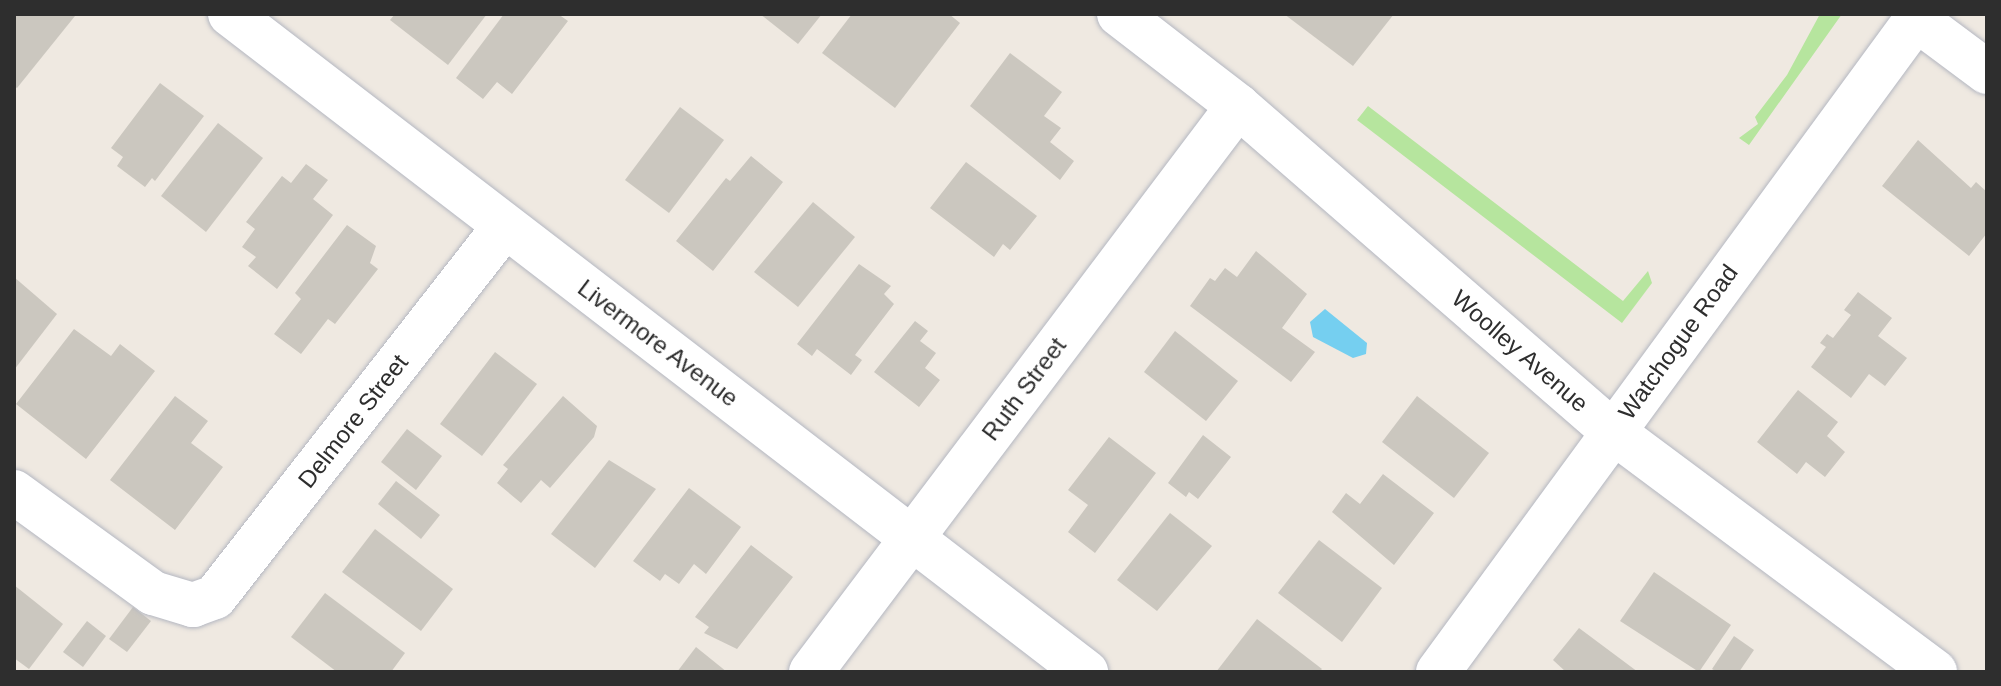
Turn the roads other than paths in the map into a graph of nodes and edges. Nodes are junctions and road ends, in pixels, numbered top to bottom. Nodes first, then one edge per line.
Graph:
1 (230, 14) edge
2 (1119, 14) edge
3 (1918, 17) edge
4 (1987, 72) edge
5 (1238, 106) junction
6 (505, 226) junction
7 (1612, 431) junction
8 (14, 492) edge
9 (912, 538) junction
10 (811, 672) edge
11 (1086, 672) edge
12 (1438, 672) edge
13 (1935, 672) edge

1 - 6 street, Livermore Avenue
2 - 5 street, Woolley Avenue
3 - 4 street
3 - 7 street, Watchogue Road
5 - 7 street, Woolley Avenue
5 - 9 street, Ruth Street
6 - 8 street, Delmore Street
6 - 9 street, Livermore Avenue
7 - 12 street, Watchogue Road
7 - 13 street, Woolley Avenue
9 - 10 street, Ruth Street
9 - 11 street, Livermore Avenue

